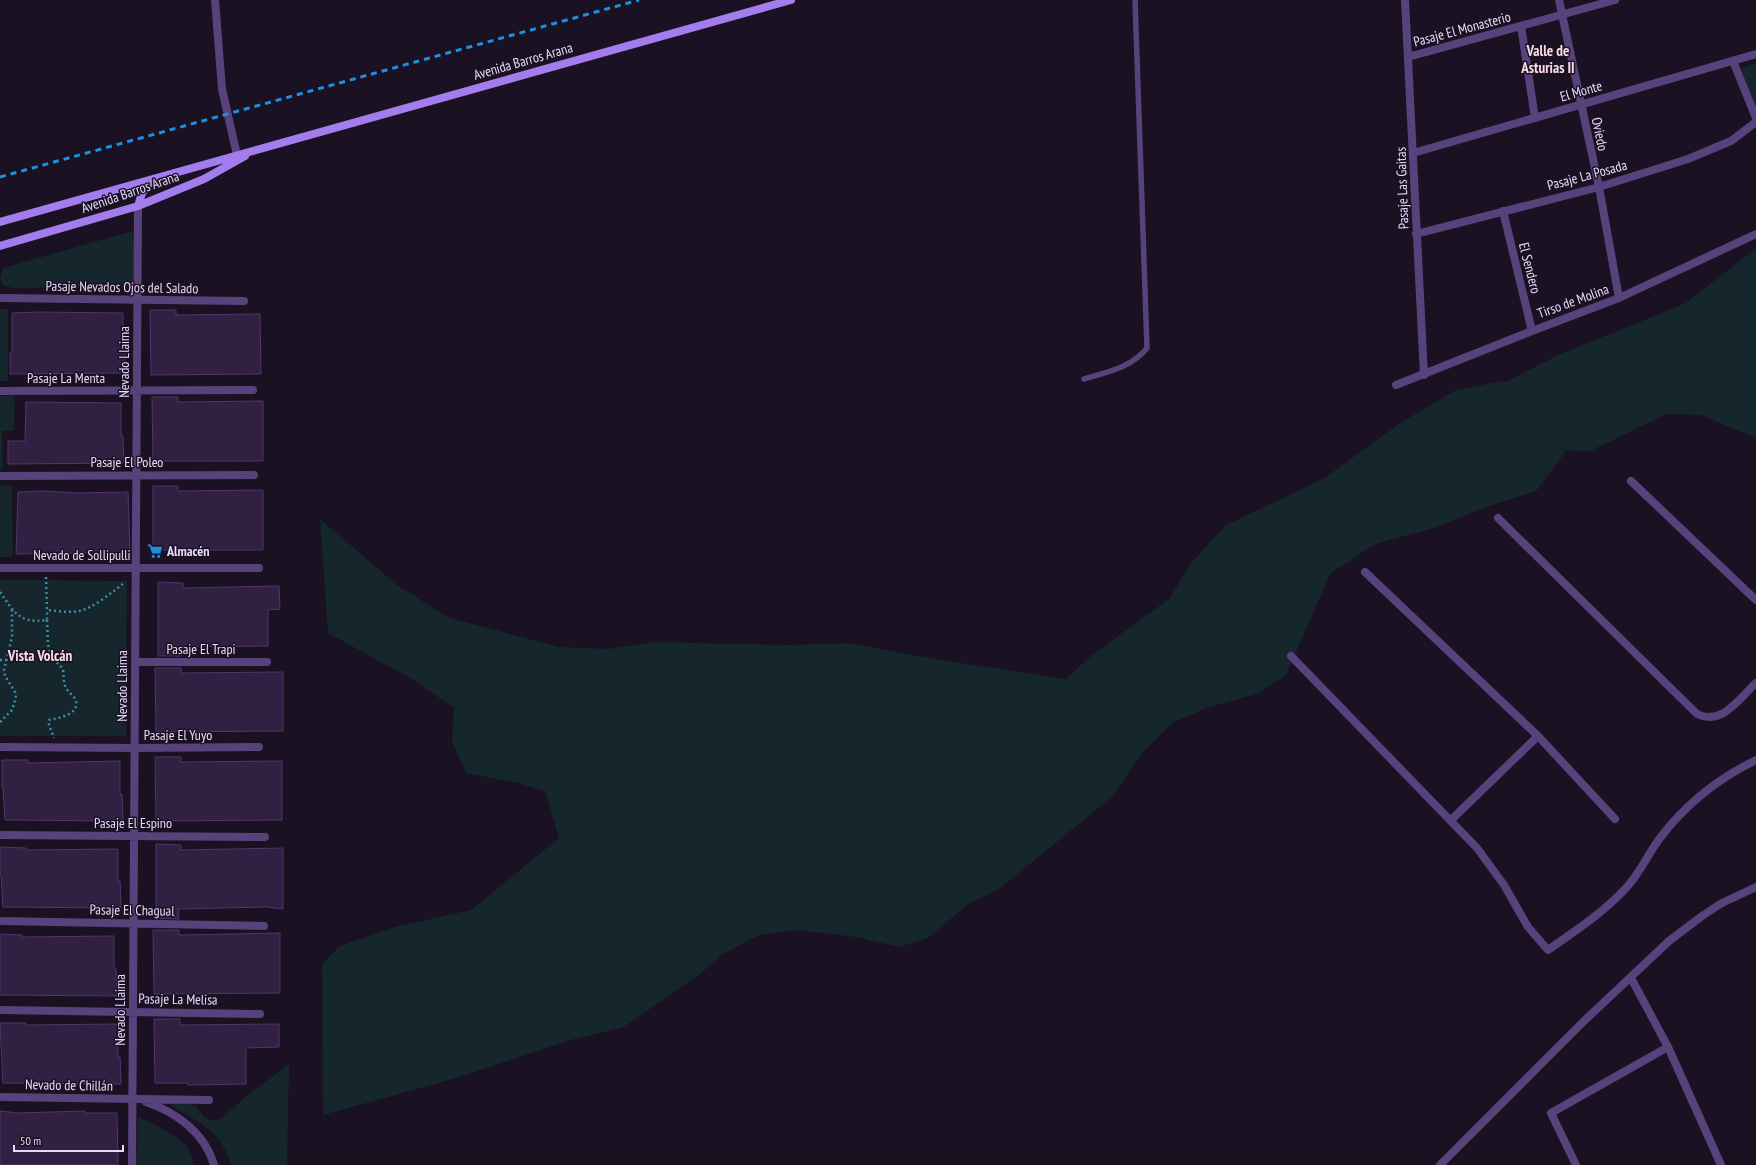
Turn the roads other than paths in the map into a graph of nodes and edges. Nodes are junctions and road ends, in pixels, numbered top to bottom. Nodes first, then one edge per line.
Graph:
1 (215, 0) edge
2 (791, 0) edge
3 (1135, 0) edge
4 (1405, 0) edge
5 (1559, 0) edge
6 (1615, 0) edge
7 (1562, 15) junction
8 (1521, 26) junction
9 (1756, 54) edge
10 (1408, 57) junction
11 (1733, 61) junction
12 (1581, 105) junction
13 (1535, 118) junction
14 (1756, 118) edge
15 (1756, 122) edge
16 (262, 148) junction
17 (1413, 153) junction
18 (236, 155) junction
19 (154, 178) junction
20 (1599, 187) junction
21 (138, 206) junction
22 (1503, 211) junction
23 (0, 222) edge
24 (1416, 234) junction
25 (1756, 234) edge
26 (0, 246) edge
27 (0, 298) edge
28 (1619, 298) junction
29 (137, 301) junction
30 (244, 302) dead end
31 (1532, 330) junction
32 (1424, 375) junction
33 (1084, 379) dead end
34 (1396, 385) dead end
35 (137, 390) junction
36 (253, 390) dead end
37 (0, 391) edge
38 (136, 475) junction
39 (254, 475) dead end
40 (0, 476) edge
41 (1631, 481) dead end
42 (1498, 518) dead end
43 (0, 568) edge
44 (136, 568) junction
45 (259, 568) dead end
46 (1365, 572) dead end
47 (1756, 600) edge
48 (1291, 656) dead end
49 (135, 662) junction
50 (267, 662) dead end
51 (1756, 683) edge
52 (1538, 736) junction
53 (0, 747) edge
54 (259, 747) dead end
55 (134, 748) junction
56 (1756, 760) edge
57 (1615, 819) dead end
58 (1451, 820) junction
59 (0, 835) edge
60 (134, 836) junction
61 (265, 837) dead end
62 (1756, 887) edge
63 (0, 921) edge
64 (134, 923) junction
65 (264, 926) dead end
66 (1631, 978) junction
67 (0, 1010) edge
68 (133, 1011) junction
69 (260, 1014) dead end
70 (1668, 1047) junction
71 (0, 1097) edge
72 (135, 1099) junction
73 (209, 1100) dead end
74 (132, 1165) edge
75 (214, 1165) edge
76 (1440, 1165) edge
77 (1576, 1165) edge
78 (1721, 1165) edge

1 - 18 street
2 - 16 main road, Avenida Barros Arana
3 - 33 lane
4 - 10 street, Pasaje Las Gaitas
5 - 7 street, Oviedo
6 - 7 street, Pasaje El Monasterio
7 - 8 street, Pasaje El Monasterio
7 - 12 street, Oviedo
8 - 10 street, Pasaje El Monasterio
8 - 13 street
9 - 11 street, El Monte
10 - 17 street, Pasaje Las Gaitas
11 - 12 street, El Monte
11 - 14 street
12 - 13 street, El Monte
12 - 20 street, Oviedo
13 - 17 street, El Monte
15 - 20 street, Pasaje La Posada
16 - 18 main road, Avenida Barros Arana
16 - 21 main road, Avenida Barros Arana
17 - 24 street, Pasaje Las Gaitas
18 - 19 main road, Avenida Barros Arana
19 - 21 main road
19 - 23 main road, Avenida Barros Arana
20 - 22 street, Pasaje La Posada
20 - 28 street, Oviedo
21 - 26 main road, Avenida Barros Arana
21 - 29 street, Nevado Llaima
22 - 24 street, Pasaje La Posada
22 - 31 street, El Sendero
24 - 32 street, Pasaje Las Gaitas
25 - 28 street, Tirso de Molina
27 - 29 street, Pasaje Nevados Ojos del Salado
28 - 31 street, Tirso de Molina
29 - 30 street, Pasaje Nevados Ojos del Salado
29 - 35 street, Nevado Llaima
31 - 32 street, Tirso de Molina
32 - 34 street, Tirso de Molina
35 - 36 street, Pasaje La Menta
35 - 37 street, Pasaje La Menta
35 - 38 street, Nevado Llaima
38 - 39 street, Pasaje El Poleo
38 - 40 street, Pasaje El Poleo
38 - 44 street, Nevado Llaima
41 - 47 street
42 - 51 street
43 - 44 street, Nevado de Sollipulli
44 - 45 street, Nevado de Sollipulli
44 - 49 street, Nevado Llaima
46 - 52 street
48 - 58 street
49 - 50 street, Pasaje El Trapi
49 - 55 street, Nevado Llaima
52 - 57 street
52 - 58 street
53 - 55 street, Pasaje El Yuyo
54 - 55 street, Pasaje El Yuyo
55 - 60 street, Nevado Llaima
56 - 58 street
59 - 60 street, Pasaje El Espino
60 - 61 street, Pasaje El Espino
60 - 64 street, Nevado Llaima
62 - 66 street
63 - 64 street, Pasaje El Chagual
64 - 65 street, Pasaje El Chagual
64 - 68 street, Nevado Llaima
66 - 70 street
66 - 76 street
67 - 68 street, Pasaje La Melisa
68 - 69 street, Pasaje La Melisa
68 - 72 street, Nevado Llaima
70 - 77 street
70 - 78 street
71 - 72 street, Nevado de Chillán
72 - 73 street, Nevado de Chillán
72 - 74 street, Nevado Llaima
72 - 75 street, Nevado de Chillán

